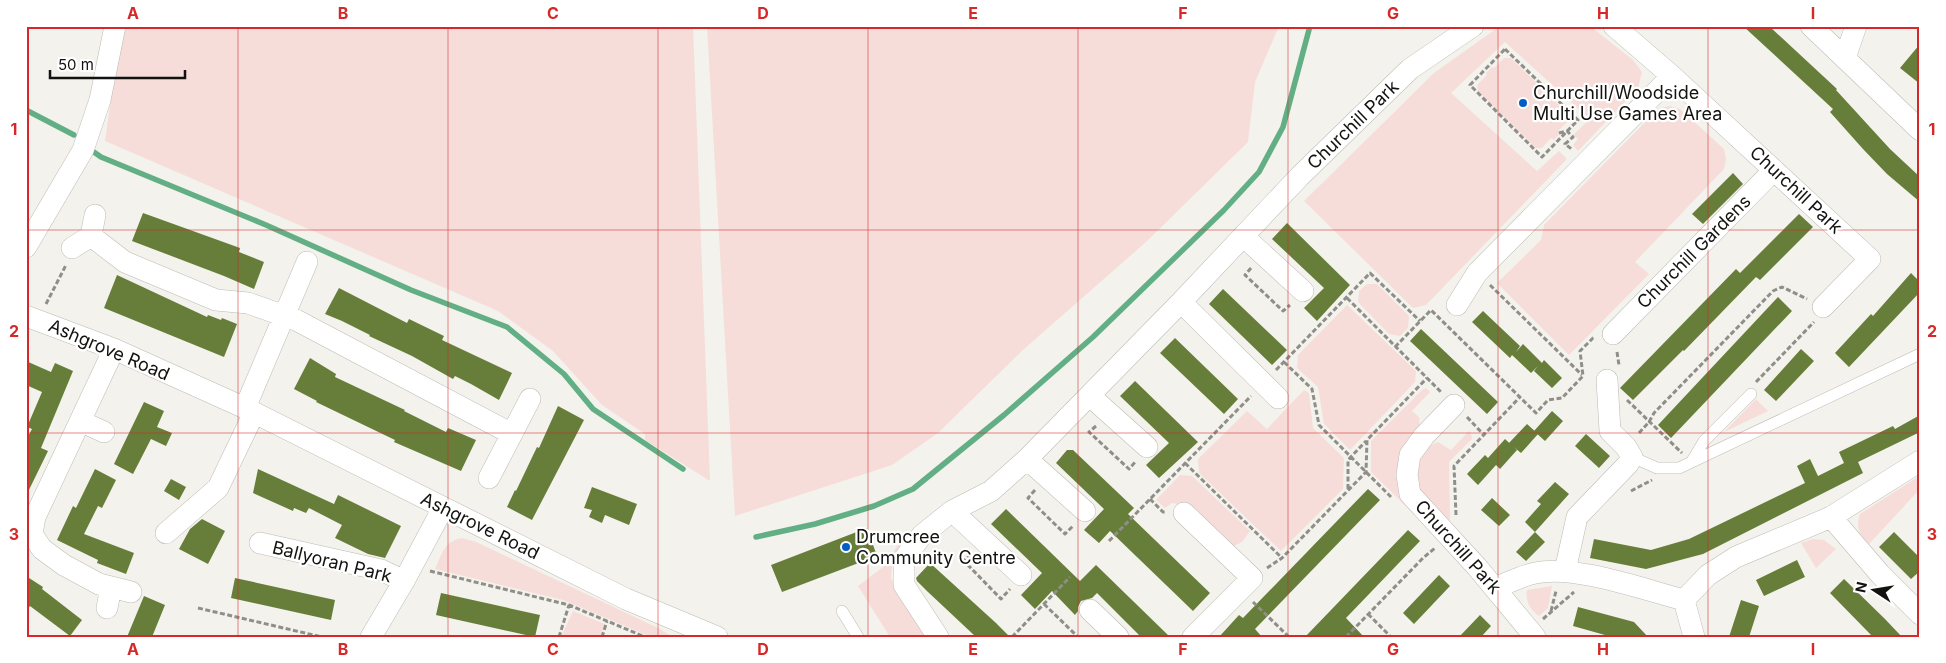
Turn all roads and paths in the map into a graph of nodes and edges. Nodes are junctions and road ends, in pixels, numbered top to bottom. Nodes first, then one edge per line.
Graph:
1 (115, 26) edge
2 (1473, 26) edge
3 (1614, 26) edge
4 (1811, 26) edge
5 (1856, 26) edge
6 (1845, 58) junction
7 (1487, 74) dead end
8 (1480, 75) junction
9 (1672, 76) junction
10 (1920, 130) edge
11 (1567, 131) junction
12 (1560, 132) dead end
13 (1586, 162) junction
14 (1774, 170) junction
15 (94, 215) dead end
16 (91, 236) junction
17 (1243, 236) junction
18 (26, 247) edge
19 (72, 248) joint
20 (306, 262) dead end
21 (1477, 273) junction
22 (1304, 291) dead end
23 (1347, 298) dead end
24 (1180, 302) junction
25 (1457, 305) dead end
26 (1823, 307) junction
27 (283, 316) junction
28 (32, 318) edge
29 (1613, 334) junction
30 (1395, 346) junction
31 (114, 349) junction
32 (1920, 354) edge
33 (1284, 362) dead end
34 (1583, 376) junction
35 (1427, 378) junction
36 (1607, 380) junction
37 (1752, 394) joint
38 (1090, 396) junction
39 (1520, 397) junction
40 (1278, 398) dead end
41 (530, 399) dead end
42 (1454, 405) junction
43 (249, 410) junction
44 (80, 421) junction
45 (1650, 422) junction
46 (104, 432) dead end
47 (512, 434) junction
48 (1484, 435) junction
49 (1367, 440) junction
50 (1147, 447) dead end
51 (1629, 452) junction
52 (1351, 457) junction
53 (1027, 459) junction
54 (1920, 461) edge
55 (1692, 462) junction
56 (1184, 463) dead end
57 (1366, 472) junction
58 (1048, 477) junction
59 (489, 478) dead end
60 (1348, 490) junction
61 (1393, 499) dead end
62 (443, 508) junction
63 (952, 511) junction
64 (1085, 511) joint
65 (1184, 513) dead end
66 (1831, 517) junction
67 (166, 533) dead end
68 (1449, 537) junction
69 (984, 540) junction
70 (260, 544) dead end
71 (1282, 558) junction
72 (430, 571) dead end
73 (1565, 571) junction
74 (1021, 575) joint
75 (1589, 575) junction
76 (1070, 577) dead end
77 (404, 581) junction
78 (1246, 584) junction
79 (1495, 588) junction
80 (1684, 600) junction
81 (1044, 604) junction
82 (570, 605) junction
83 (108, 608) dead end
84 (198, 608) dead end
85 (1090, 610) dead end
86 (842, 611) dead end
87 (1368, 614) junction
88 (1920, 614) edge
89 (607, 621) junction
90 (693, 632) edge
91 (380, 634) edge
92 (1532, 634) edge
93 (322, 637) edge
94 (559, 637) edge
95 (602, 637) edge
96 (645, 637) edge
97 (717, 637) edge
98 (858, 637) edge
99 (938, 637) edge
100 (1012, 637) edge
101 (1078, 637) edge
102 (1118, 637) edge
103 (1193, 637) edge
104 (1289, 637) edge
105 (1346, 637) edge
106 (1391, 637) edge
107 (1694, 637) edge

1 - 18 street
2 - 17 street, Churchill Park
3 - 9 street, Churchill Park
4 - 6 street
5 - 6 street
6 - 10 street
7 - 8 path
8 - 11 path
8 - 11 path
9 - 13 street
9 - 14 street, Churchill Park
11 - 12 path
11 - 13 path
13 - 21 street
14 - 26 street, Churchill Park
14 - 29 street, Churchill Gardens
15 - 16 street
16 - 19 street
16 - 27 street
17 - 22 street
17 - 24 street, Churchill Park
19 - 28 path
20 - 27 street
21 - 25 street
21 - 34 path
23 - 30 path
24 - 38 street, Churchill Park
24 - 40 street
26 - 37 path
26 - 45 path
27 - 43 street
27 - 47 street
28 - 31 street, Ashgrove Road
29 - 34 path
29 - 36 path
30 - 35 path
30 - 39 path
31 - 43 street, Ashgrove Road
31 - 44 street
32 - 55 lane
33 - 52 path
34 - 36 path
34 - 39 path
35 - 42 path
35 - 49 path
36 - 45 path
36 - 51 street
37 - 55 lane
38 - 50 street
38 - 53 street, Churchill Park
39 - 48 path
41 - 47 street
42 - 48 path
42 - 68 street, Churchill Park
43 - 62 street, Ashgrove Road
43 - 67 street
44 - 46 street
44 - 83 street
45 - 51 path
45 - 55 path
47 - 59 street
48 - 68 path
49 - 52 path
49 - 57 path
51 - 55 lane
51 - 73 street
52 - 57 path
52 - 60 path
53 - 58 street
53 - 63 street, Churchill Park
54 - 66 street
56 - 71 path
57 - 60 path
57 - 61 path
58 - 64 street
58 - 64 path
60 - 71 path
62 - 77 street, Ballyoran Park
62 - 90 street, Ashgrove Road
63 - 69 street
63 - 99 street, Churchill Park
65 - 78 street
66 - 80 street
66 - 88 street
68 - 79 street, Churchill Park
68 - 87 path
69 - 74 street
69 - 74 path
70 - 77 street, Ballyoran Park
71 - 78 path
72 - 82 path
73 - 75 street
73 - 79 street
75 - 80 street
75 - 92 path
76 - 81 path
77 - 91 street, Ballyoran Park
78 - 103 street
78 - 104 path
79 - 92 street, Churchill Park
80 - 107 street
81 - 100 path
81 - 101 path
82 - 89 path
82 - 94 path
84 - 93 path
85 - 102 street
86 - 98 lane
87 - 105 path
87 - 106 path
89 - 95 path
89 - 96 path
90 - 97 street, Ashgrove Road

